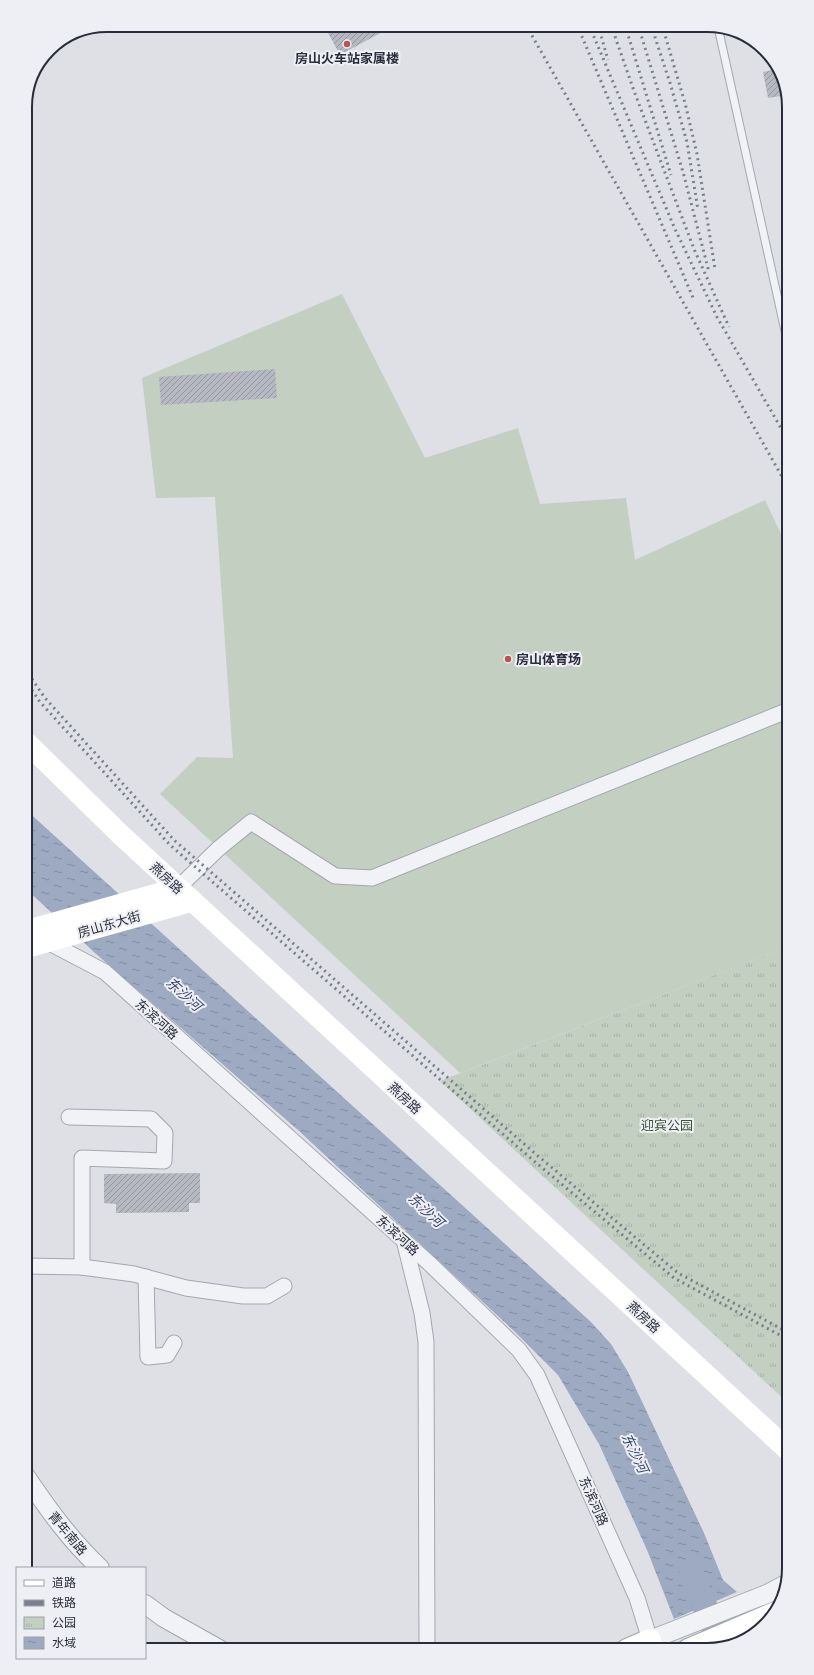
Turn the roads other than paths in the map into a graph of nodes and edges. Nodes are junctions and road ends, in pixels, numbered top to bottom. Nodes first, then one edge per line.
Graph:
1 (719, 33) edge
2 (782, 317) edge
3 (782, 713) edge
4 (32, 748) edge
5 (186, 894) junction
6 (32, 934) edge
7 (56, 934) junction
8 (69, 1117) dead end
9 (404, 1240) junction
10 (32, 1266) edge
11 (82, 1267) junction
12 (146, 1277) junction
13 (284, 1286) dead end
14 (174, 1343) dead end
15 (782, 1445) edge
16 (32, 1486) edge
17 (99, 1567) edge
18 (779, 1588) edge
19 (146, 1605) edge
20 (763, 1618) edge
21 (650, 1640) junction
22 (209, 1643) edge
23 (426, 1643) edge
24 (643, 1643) edge
25 (704, 1643) edge

1 - 2 lane
3 - 5 street
4 - 5 main road, 燕房路
5 - 7 main road, 房山东大街
5 - 15 main road, 燕房路
6 - 7 main road, 房山东大街
7 - 9 street, 东滨河路
8 - 11 street
9 - 21 street, 东滨河路
9 - 23 street
10 - 11 street
11 - 12 street
12 - 13 street
12 - 14 street
16 - 17 street, 青年南路
18 - 21 street
19 - 22 street
20 - 25 main road
21 - 24 main road

